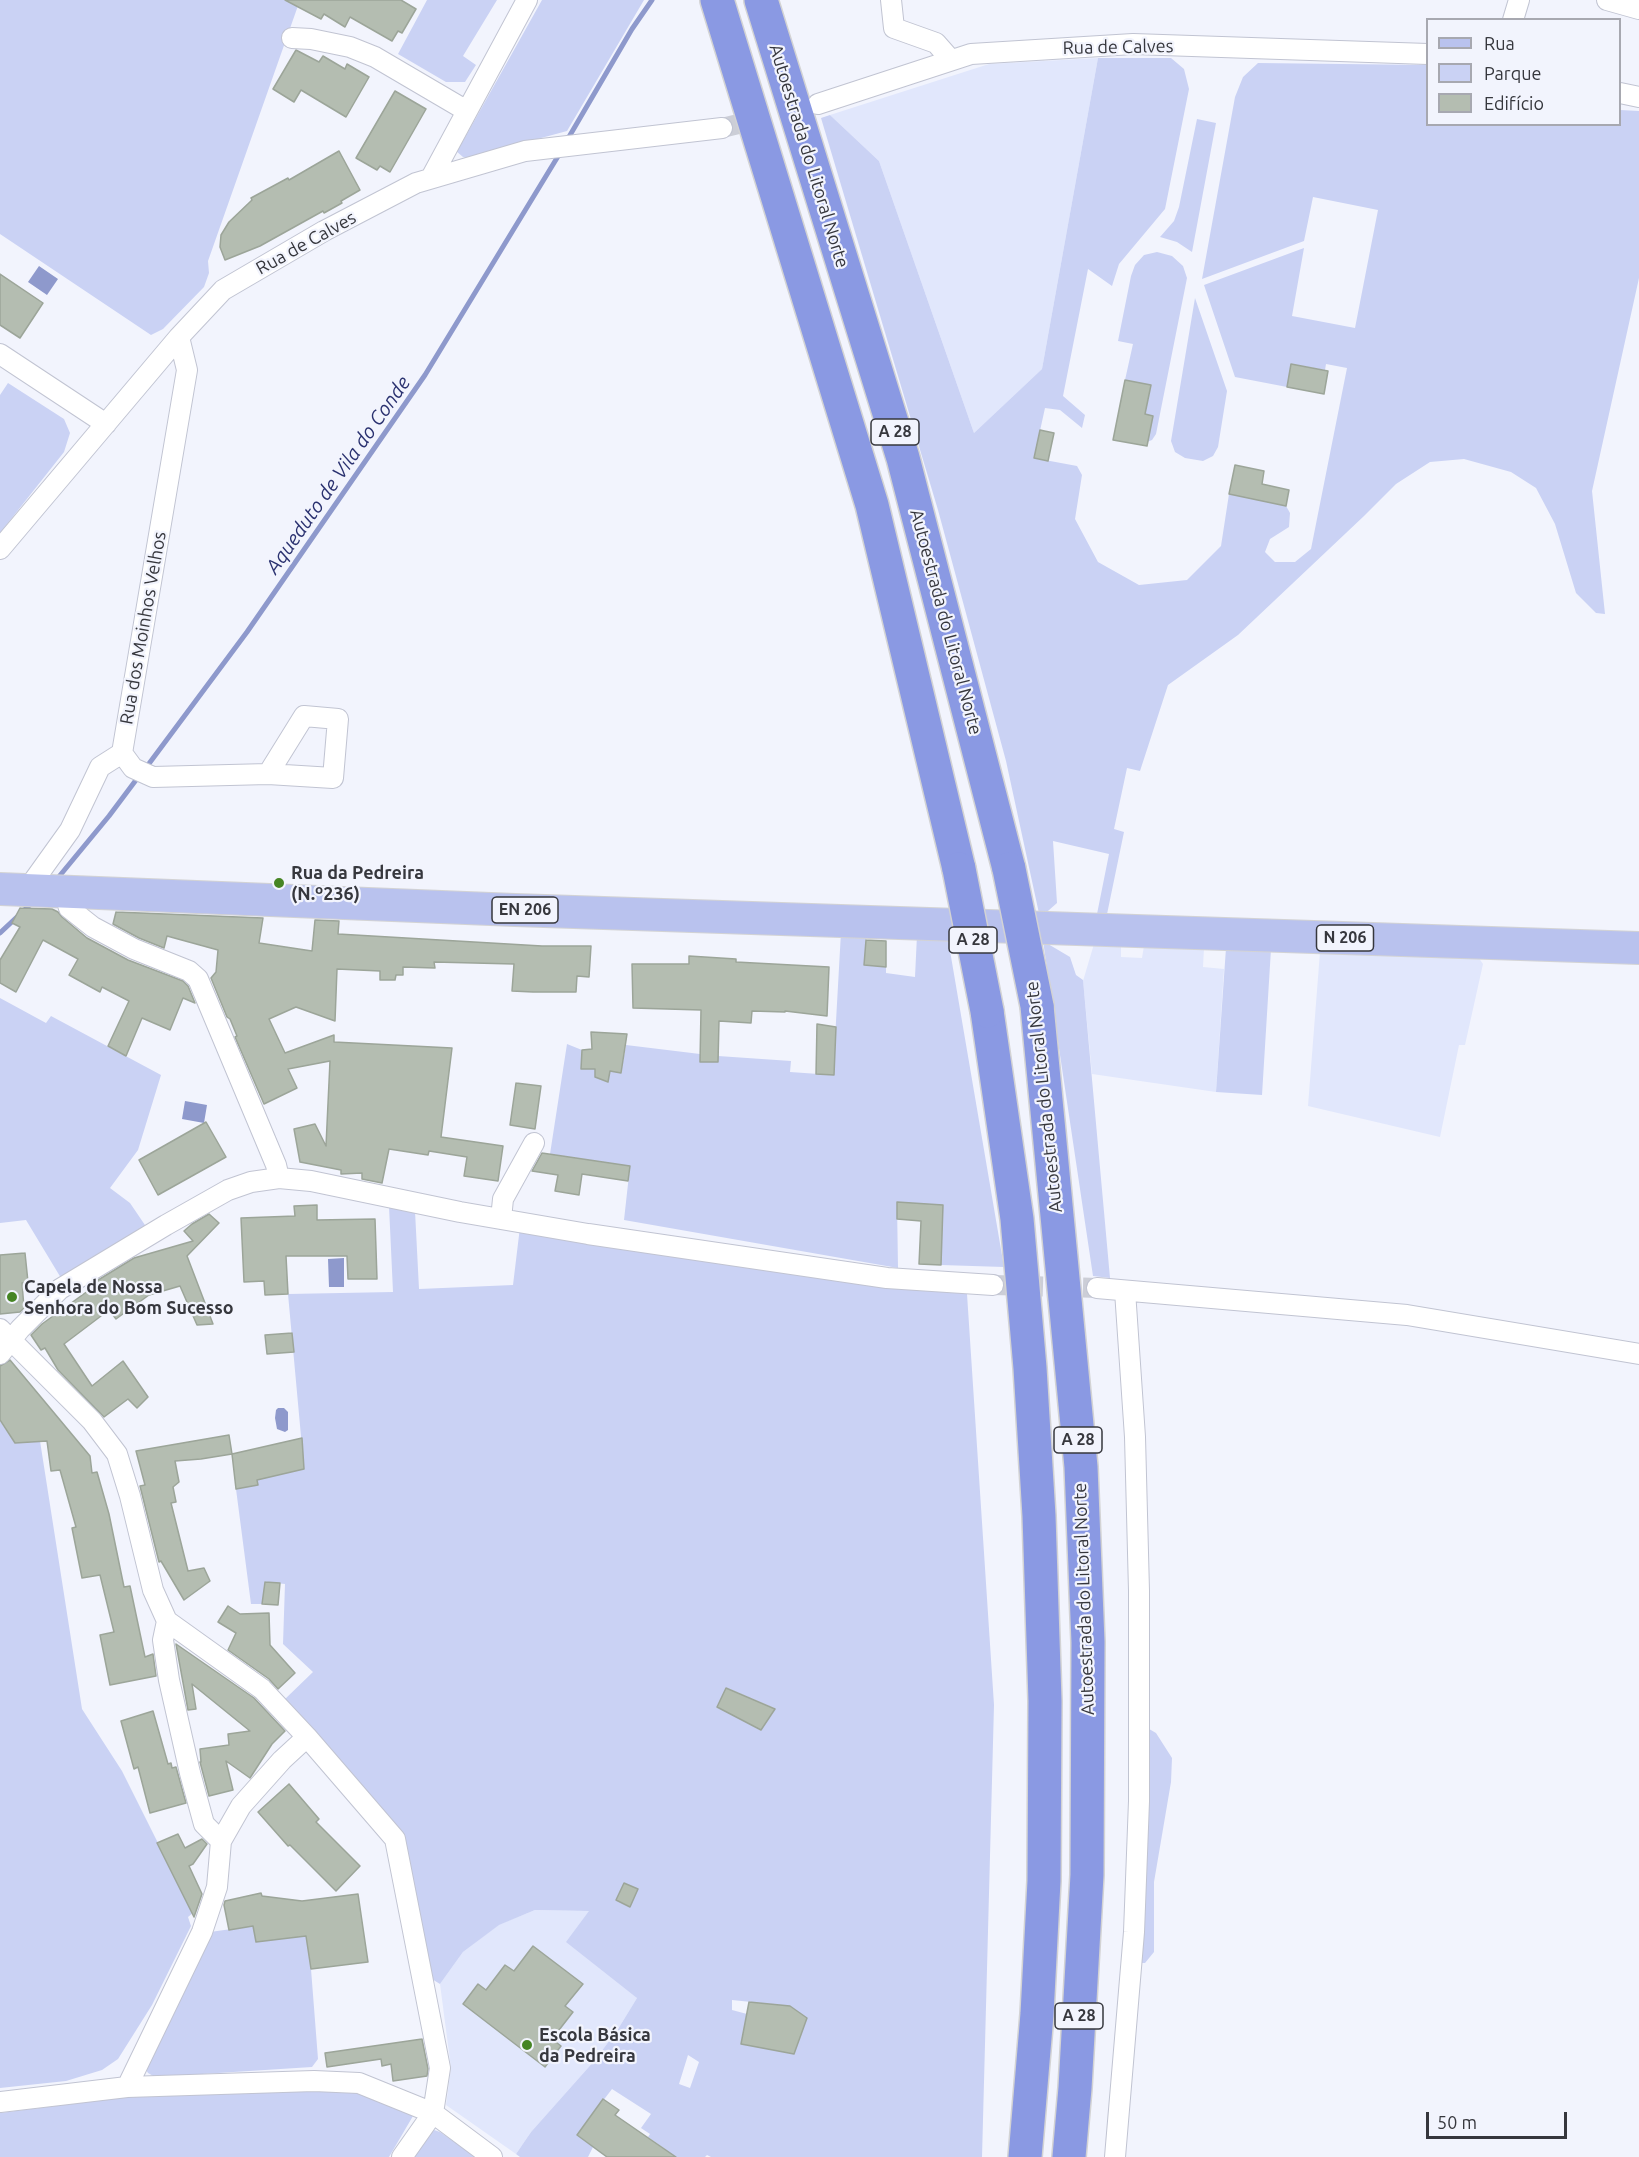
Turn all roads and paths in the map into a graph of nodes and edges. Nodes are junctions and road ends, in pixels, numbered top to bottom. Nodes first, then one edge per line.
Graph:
1 (527, 0) edge
2 (717, 0) edge
3 (761, 0) edge
4 (891, 0) edge
5 (1519, 0) edge
6 (1607, 0) edge
7 (1639, 9) edge
8 (1514, 18) edge
9 (292, 38) dead end
10 (1426, 54) edge
11 (951, 60) junction
12 (1621, 93) edge
13 (1639, 97) edge
14 (818, 104) tunnel mouth
15 (467, 111) junction
16 (722, 128) tunnel mouth
17 (431, 178) junction
18 (179, 338) junction
19 (0, 354) edge
20 (106, 424) junction
21 (0, 549) edge
22 (122, 753) junction
23 (268, 774) dead end
24 (13, 889) edge
25 (64, 890) junction
26 (1051, 928) joint
27 (1639, 948) edge
28 (534, 1143) dead end
29 (279, 1178) junction
30 (501, 1219) junction
31 (993, 1285) tunnel mouth
32 (1097, 1288) tunnel mouth
33 (1125, 1291) junction
34 (4, 1341) edge
35 (1639, 1354) edge
36 (167, 1621) junction
37 (308, 1737) junction
38 (221, 1841) junction
39 (127, 2087) junction
40 (0, 2102) edge
41 (433, 2113) junction
42 (402, 2157) edge
43 (492, 2157) edge
44 (1025, 2157) edge
45 (1069, 2157) edge
46 (1115, 2157) edge

1 - 15 street
2 - 44 highway, A 28, bridge
3 - 45 highway, Autoestrada do Litoral Norte / A 28, bridge
4 - 11 street
5 - 8 street
6 - 7 street
9 - 15 street
10 - 11 street, Rua de Calves
11 - 14 street, Rua de Calves
12 - 13 street
15 - 17 street
16 - 17 street, Rua de Calves
17 - 18 street, Rua de Calves
18 - 20 street, Rua de Calves
18 - 22 street, Rua dos Moinhos Velhos
19 - 20 street
20 - 21 street, Rua de Calves
22 - 23 street
22 - 24 street
24 - 25 main road, EN 206
25 - 26 main road, EN 206
25 - 29 street
26 - 27 main road, N 206
28 - 30 street
29 - 30 street
29 - 34 street
30 - 31 street
32 - 33 street
33 - 35 street
33 - 46 street
34 - 36 street
36 - 37 street
36 - 38 street
37 - 38 street
37 - 41 street
38 - 39 street
39 - 40 street
39 - 41 street
41 - 42 street
41 - 43 street

